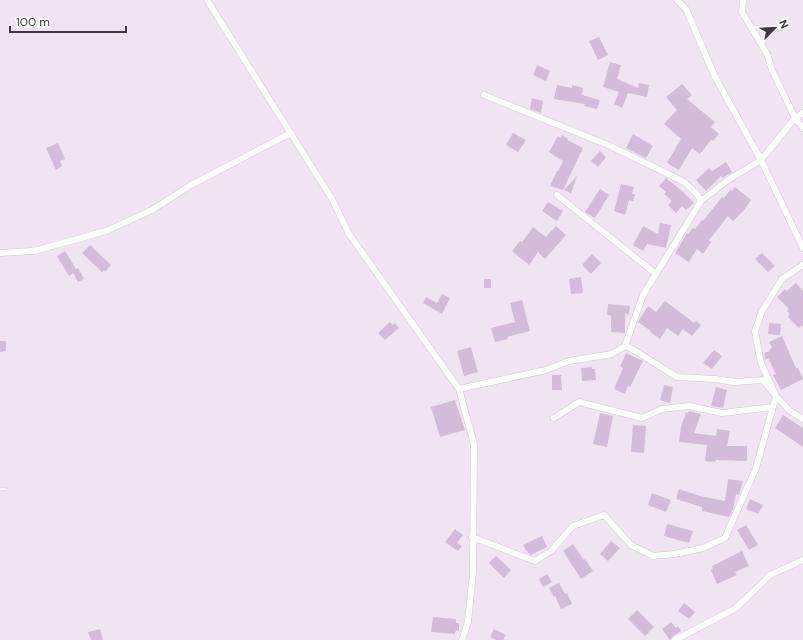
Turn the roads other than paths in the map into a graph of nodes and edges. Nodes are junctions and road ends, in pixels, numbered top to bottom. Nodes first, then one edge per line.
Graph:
1 (207, 0) edge
2 (677, 0) edge
3 (743, 0) edge
4 (484, 95) dead end
5 (803, 113) edge
6 (795, 118) junction
7 (803, 128) edge
8 (291, 132) junction
9 (761, 160) junction
10 (557, 195) dead end
11 (701, 201) junction
12 (803, 248) edge
13 (0, 253) edge
14 (803, 265) edge
15 (656, 274) junction
16 (625, 346) junction
17 (460, 389) junction
18 (776, 396) junction
19 (773, 408) junction
20 (554, 418) dead end
21 (803, 419) edge
22 (0, 489) edge
23 (5, 489) dead end
24 (472, 537) junction
25 (803, 560) edge
26 (462, 640) edge
27 (675, 640) edge

1 - 8 street
2 - 9 street
3 - 6 street
4 - 11 street
5 - 6 street
6 - 7 street
6 - 9 street
8 - 13 street
8 - 17 street
9 - 11 street
9 - 12 street
10 - 15 street
11 - 15 street
14 - 18 street
15 - 16 street
16 - 17 street
16 - 18 street
17 - 24 street
18 - 19 street
18 - 21 street
19 - 20 street
19 - 24 street
22 - 23 lane
24 - 26 street
25 - 27 street

